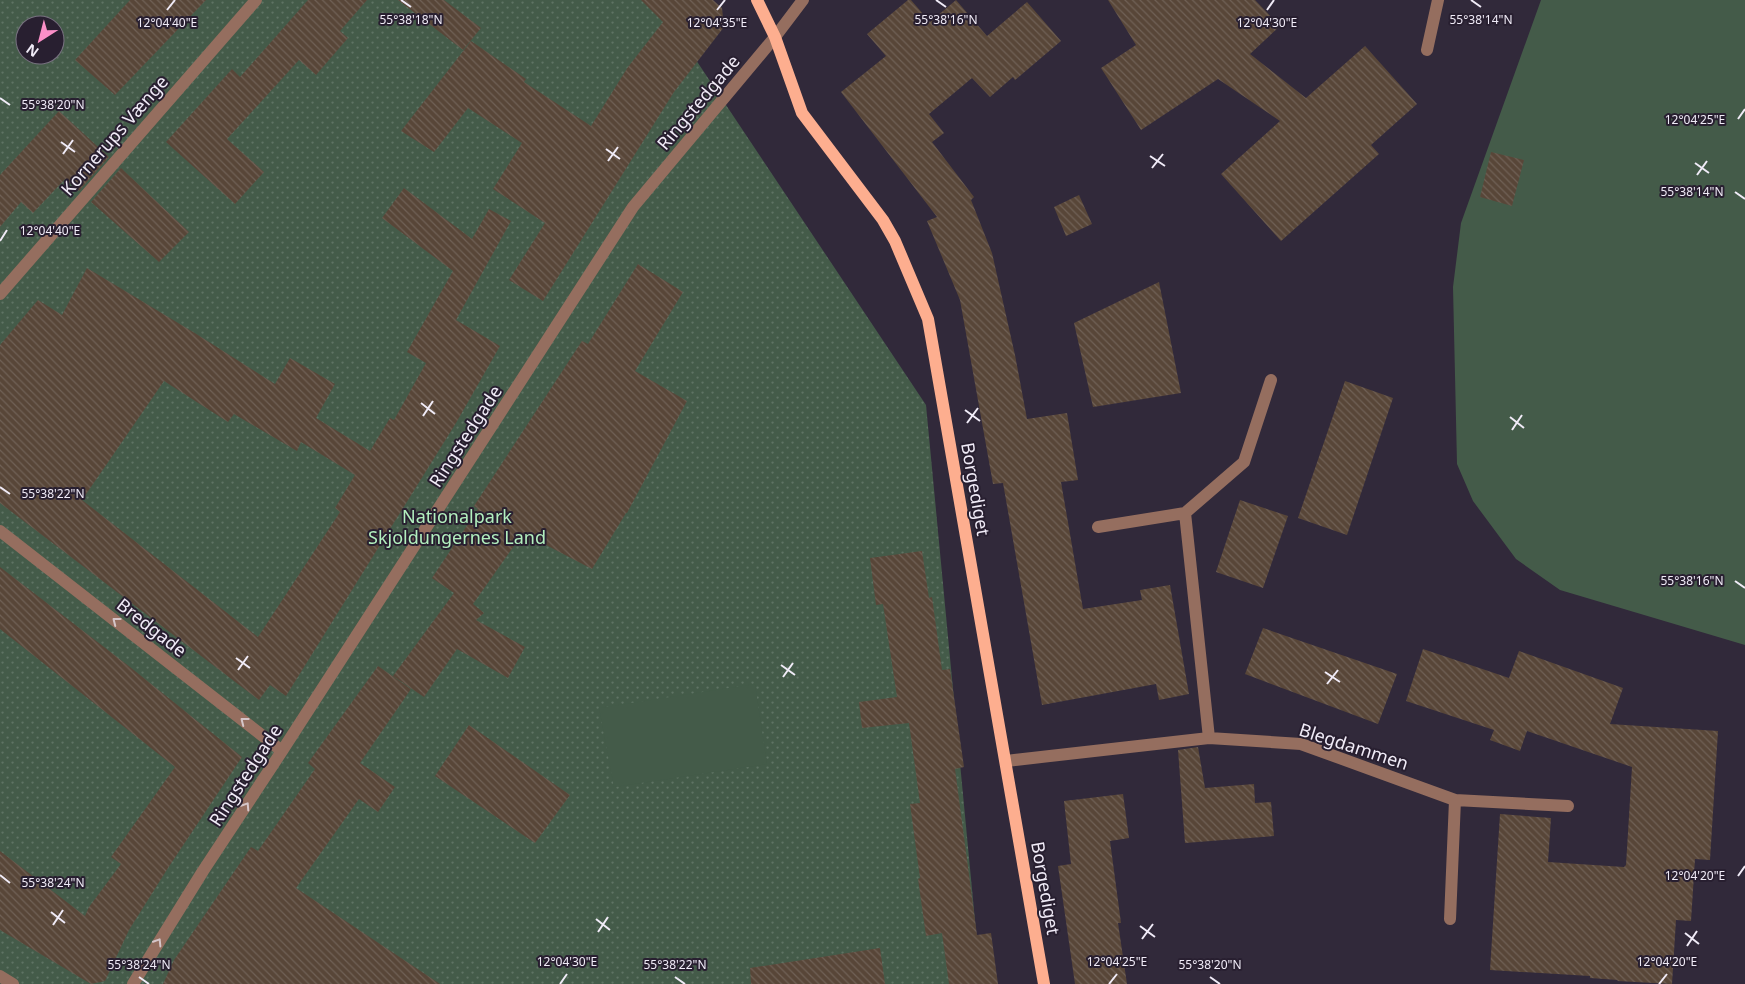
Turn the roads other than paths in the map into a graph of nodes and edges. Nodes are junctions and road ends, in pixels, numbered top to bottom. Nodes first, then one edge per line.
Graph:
1 (256, 0) edge
2 (757, 0) edge
3 (803, 0) edge
4 (1438, 0) edge
5 (775, 37) junction
6 (1427, 50) dead end
7 (0, 294) edge
8 (1271, 380) dead end
9 (1185, 513) junction
10 (1098, 527) dead end
11 (0, 530) edge
12 (1209, 738) junction
13 (282, 751) junction
14 (1006, 761) junction
15 (1455, 800) junction
16 (1568, 806) dead end
17 (1450, 919) dead end
18 (0, 976) edge
19 (13, 984) edge
20 (133, 984) edge
21 (1044, 984) edge

1 - 7 street, Kornerups Vænge
2 - 5 main road, Borgediget
3 - 5 street, Ringstedgade
4 - 6 street
5 - 13 street, Ringstedgade
5 - 14 main road, Borgediget
8 - 9 street
9 - 10 street
9 - 12 street
13 -> 11 street, Bredgade
12 - 14 street, Blegdammen
12 - 15 street, Blegdammen
20 -> 13 street, Ringstedgade
14 - 21 main road, Borgediget
15 - 16 street, Blegdammen
15 - 17 street
18 - 19 street

